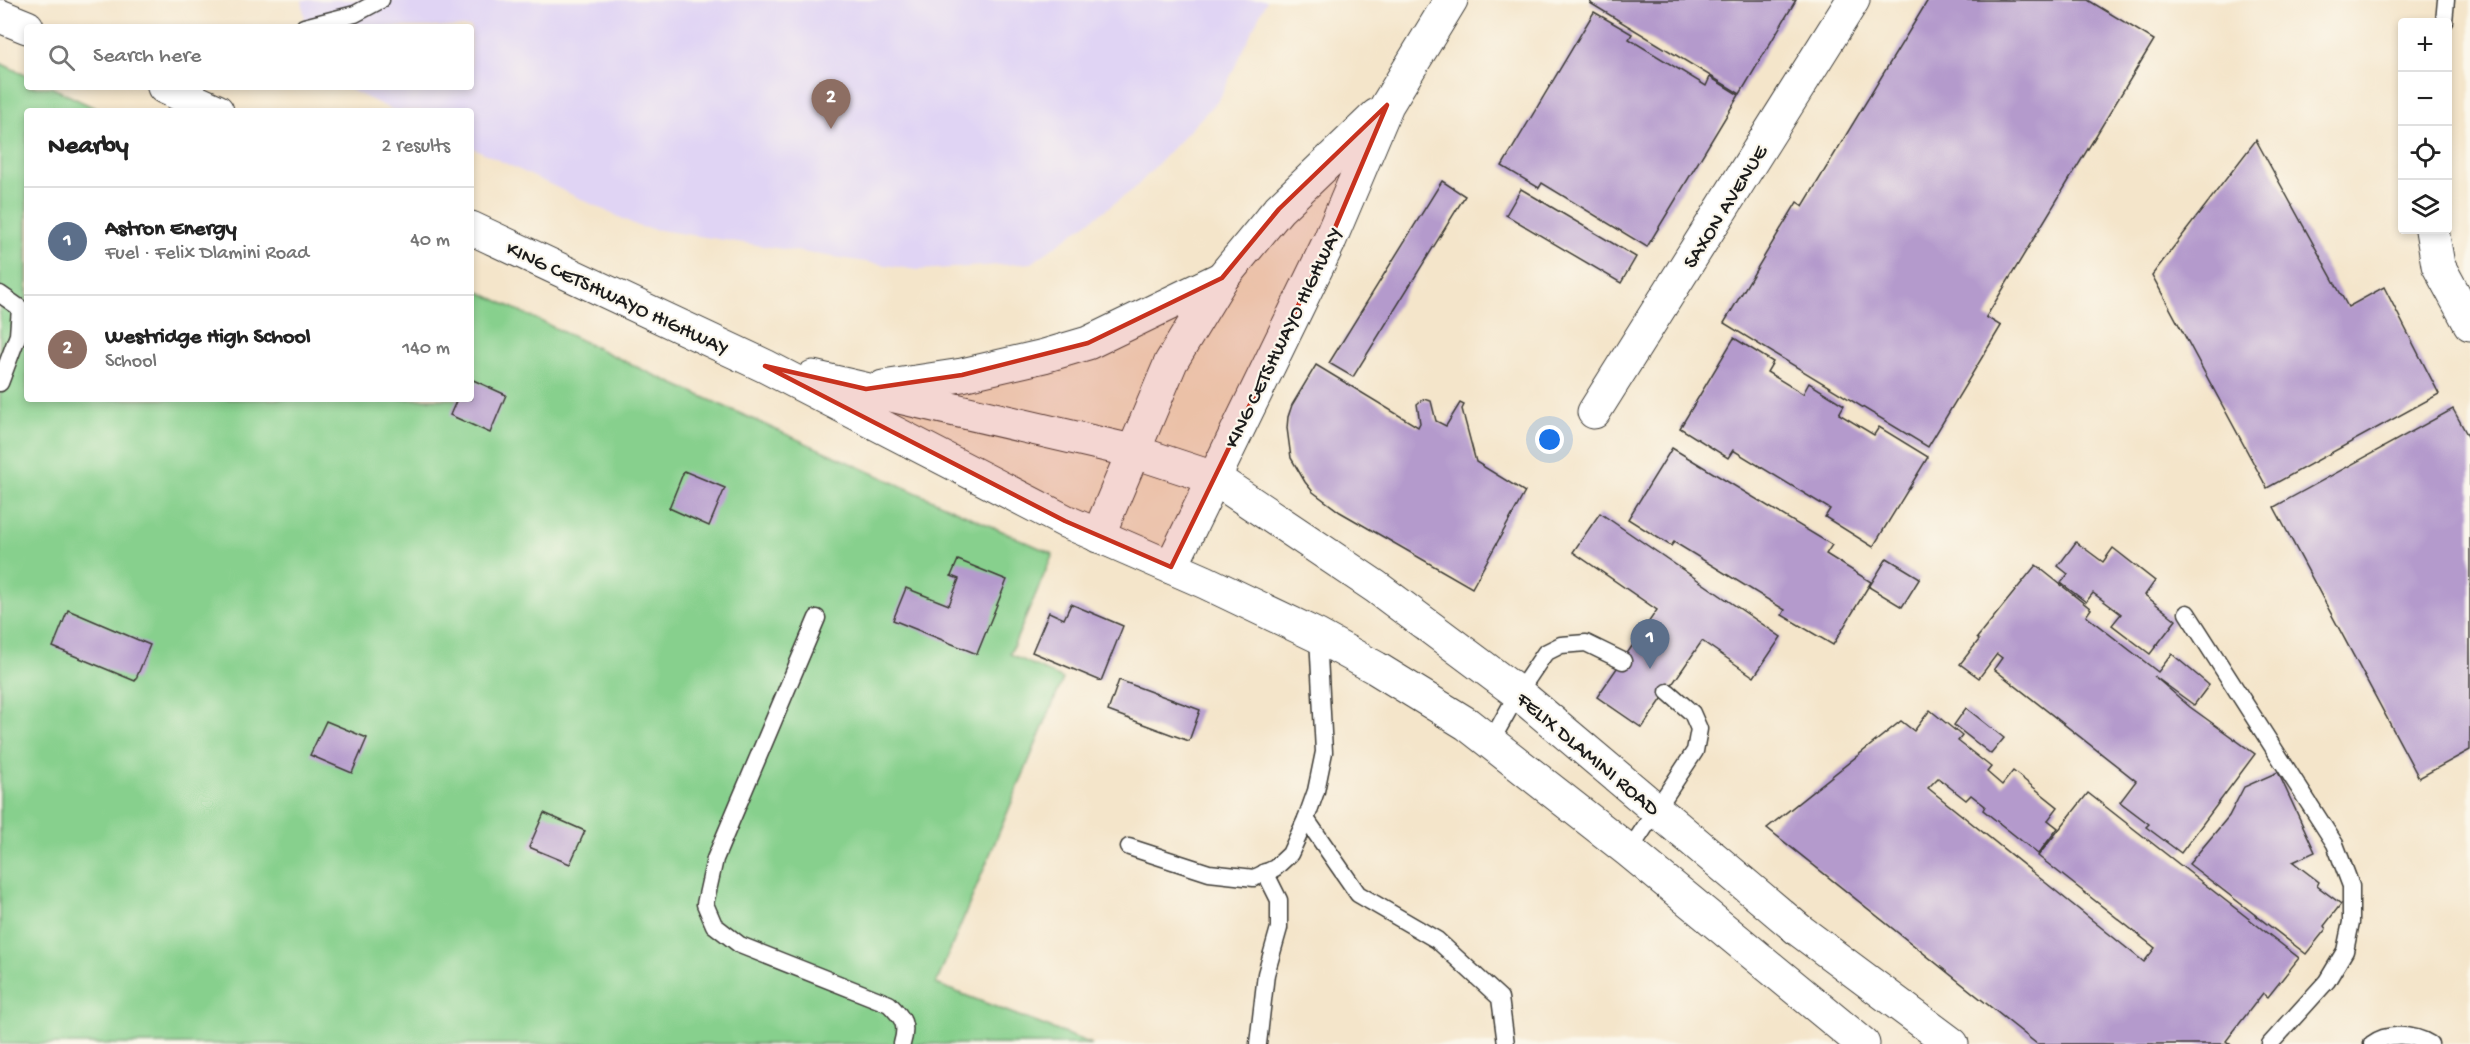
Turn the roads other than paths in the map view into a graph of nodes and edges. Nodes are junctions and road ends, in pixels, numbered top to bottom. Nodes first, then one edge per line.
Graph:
1 (381, 0) edge
2 (1451, 0) edge
3 (1853, 0) edge
4 (2446, 0) edge
5 (0, 16) edge
6 (2444, 18) edge
7 (316, 24) edge
8 (24, 26) edge
9 (171, 90) edge
10 (1387, 105) junction
11 (210, 108) edge
12 (474, 229) edge
13 (2433, 234) edge
14 (1222, 278) junction
15 (0, 294) edge
16 (2469, 319) edge
17 (765, 366) junction
18 (0, 383) edge
19 (866, 389) junction
20 (1594, 412) dead end
21 (1132, 452) junction
22 (1214, 478) junction
23 (1098, 536) junction
24 (1171, 567) junction
25 (2187, 612) dead end
26 (817, 618) dead end
27 (1318, 636) junction
28 (1623, 661) dead end
29 (1668, 692) dead end
30 (1518, 693) junction
31 (1490, 743) junction
32 (1656, 809) junction
33 (1306, 819) junction
34 (1129, 847) dead end
35 (1629, 851) junction
36 (1265, 872) junction
37 (902, 1044) edge
38 (1258, 1044) edge
39 (1506, 1044) edge
40 (1863, 1044) edge
41 (1952, 1044) edge
42 (2270, 1044) edge
43 (2372, 1044) edge
44 (2430, 1044) edge

1 - 7 lane
2 - 10 main road, KING CETSHWAYO HIGHWAY
3 - 20 main road, SAXON AVENUE
4 - 6 lane
5 - 8 main road
9 - 11 main road
10 - 14 main road, KING CETSHWAYO HIGHWAY
10 - 22 main road, KING CETSHWAYO HIGHWAY
12 - 17 main road, KING CETSHWAYO HIGHWAY
13 - 16 main road
14 - 19 main road
14 - 21 main road, KING CETSHWAYO HIGHWAY
15 - 18 lane
17 - 19 main road, KING CETSHWAYO HIGHWAY
17 - 23 main road, KING CETSHWAYO HIGHWAY
19 - 21 main road, KING CETSHWAYO HIGHWAY
21 - 22 main road, FELIX DLAMINI ROAD
21 - 23 main road, KING CETSHWAYO HIGHWAY
22 - 24 main road, KING CETSHWAYO HIGHWAY
22 - 30 main road, FELIX DLAMINI ROAD
23 - 24 main road
24 - 27 main road
25 - 42 lane
26 - 37 lane
27 - 31 main road
27 - 33 lane
28 - 30 lane
29 - 32 lane
30 - 31 lane
30 - 32 main road, FELIX DLAMINI ROAD
31 - 35 main road
32 - 35 lane
32 - 41 main road, FELIX DLAMINI ROAD
33 - 36 lane
33 - 39 lane
34 - 36 lane
35 - 40 main road
36 - 38 lane
43 - 44 lane

